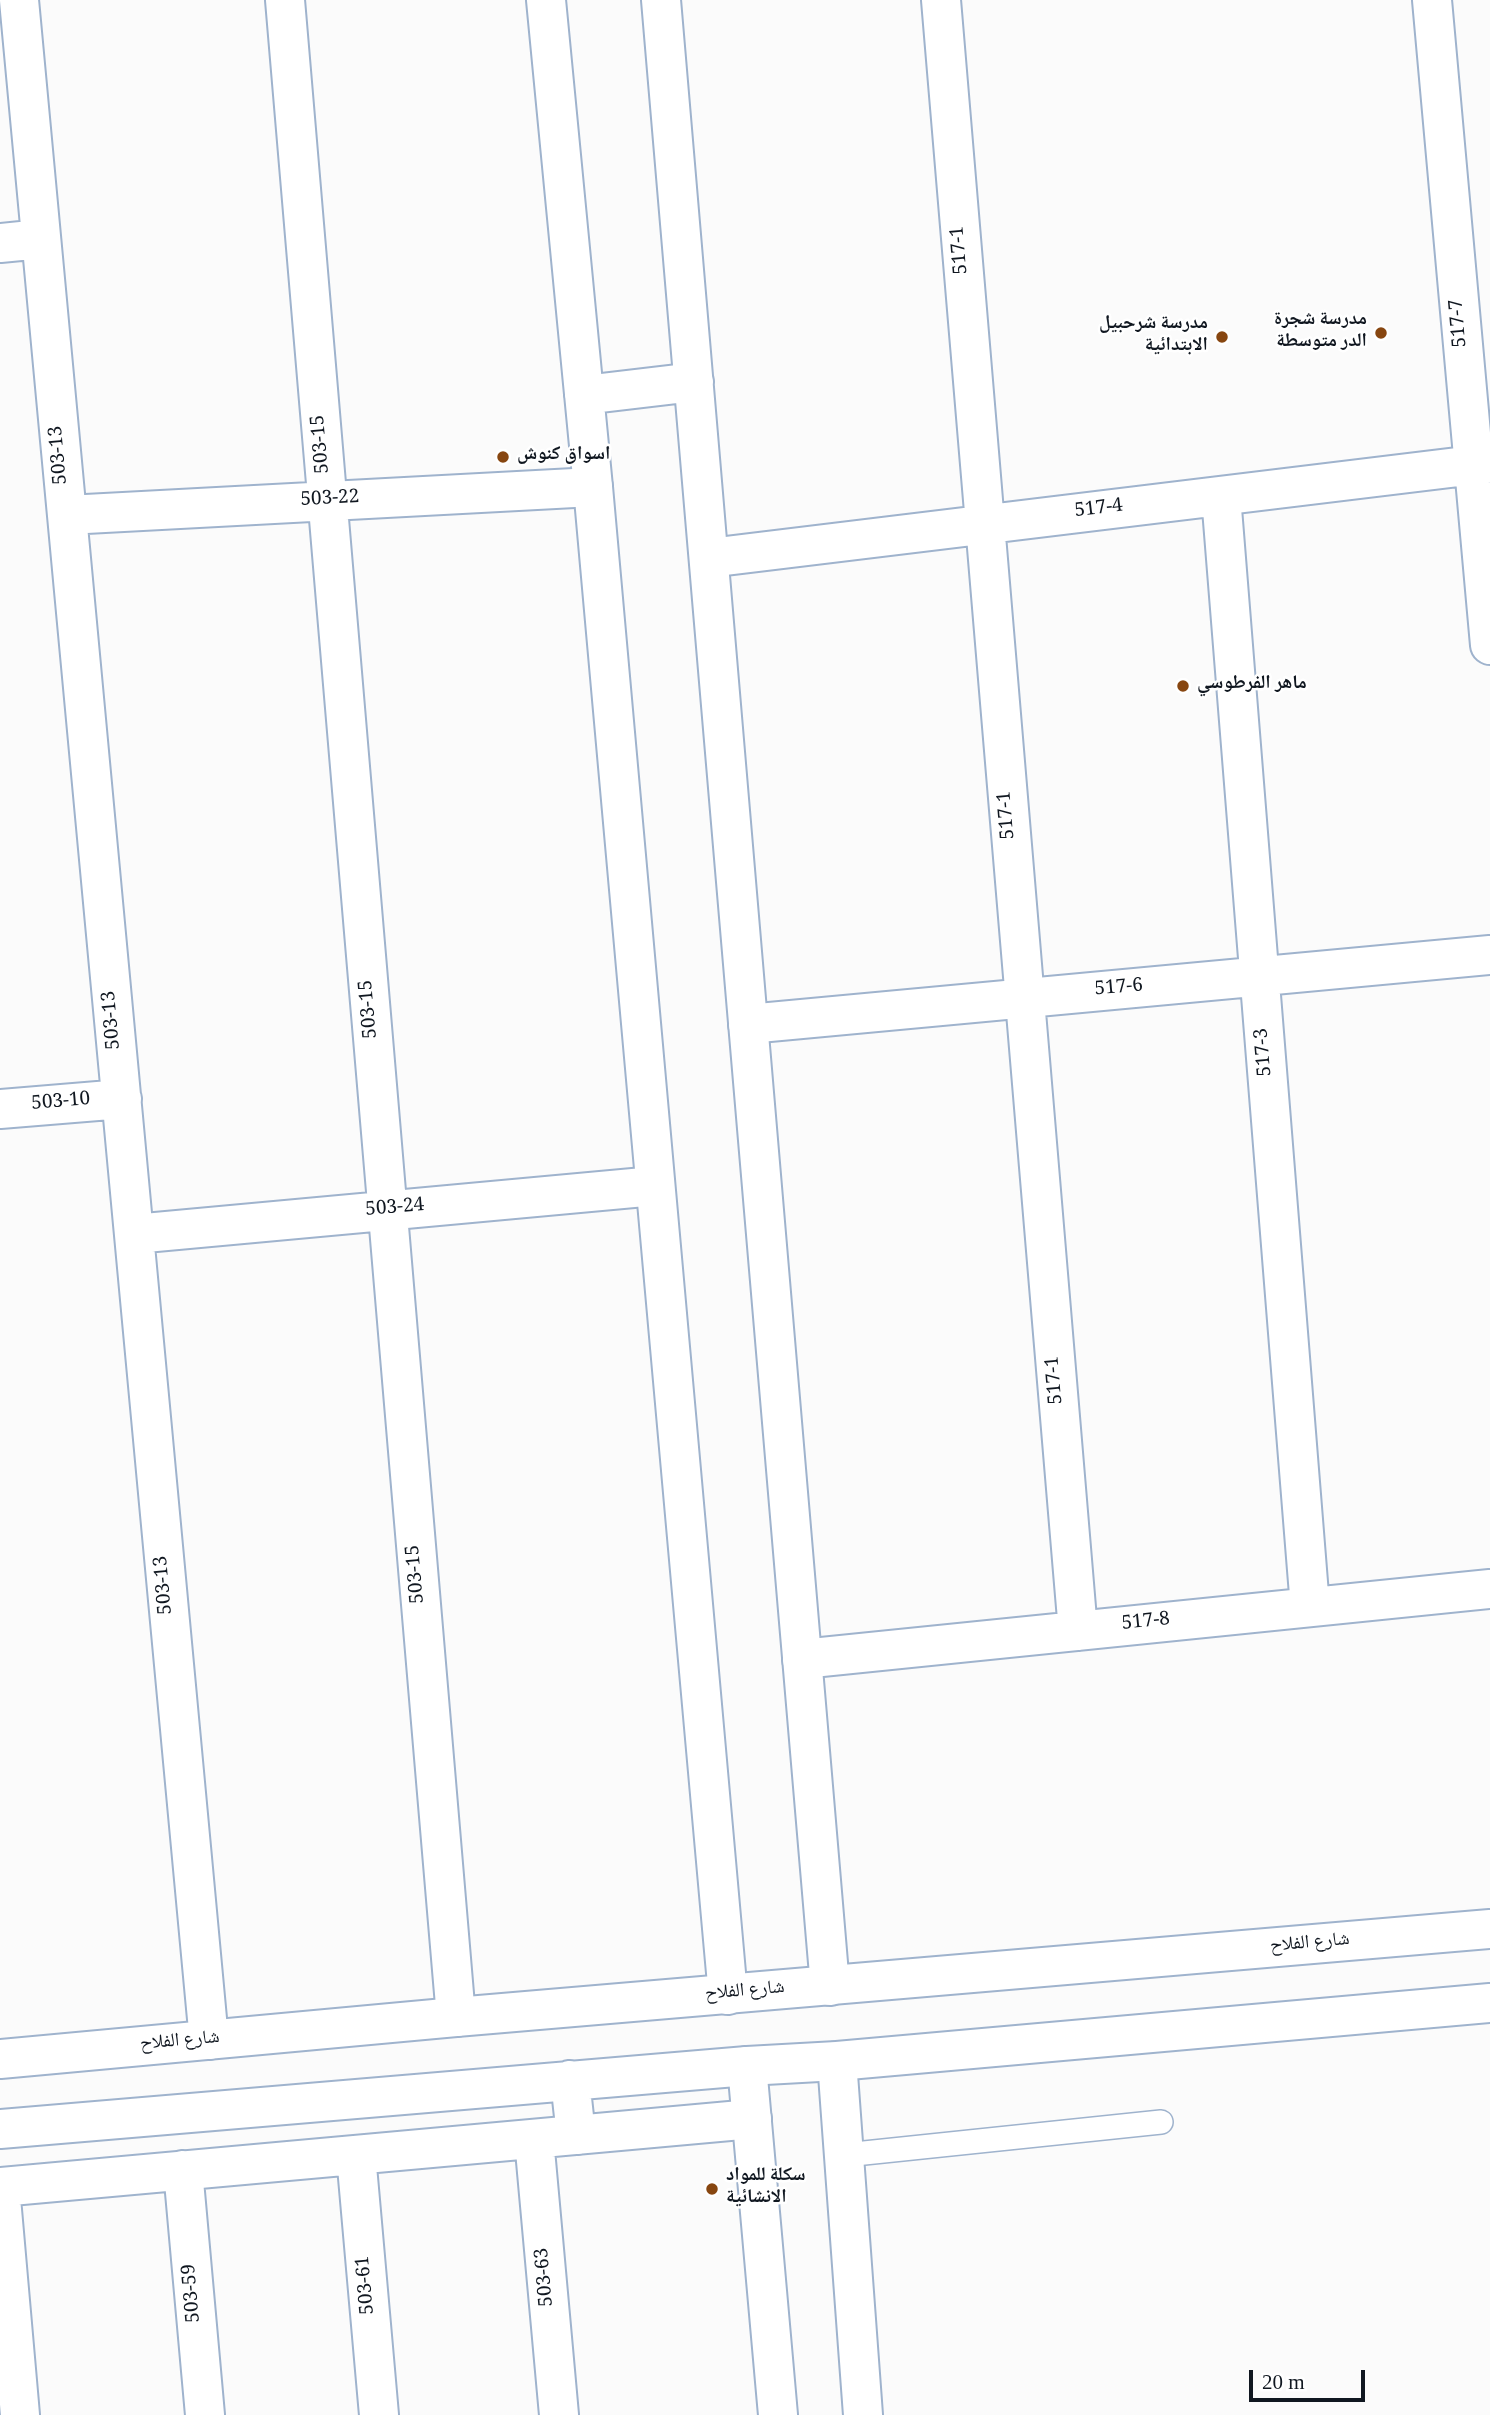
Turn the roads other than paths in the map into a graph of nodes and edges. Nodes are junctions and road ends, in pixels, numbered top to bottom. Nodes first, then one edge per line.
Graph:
1 (19, 0) edge
2 (285, 0) edge
3 (547, 0) edge
4 (661, 0) edge
5 (941, 0) edge
6 (1432, 0) edge
7 (41, 239) junction
8 (0, 243) edge
9 (694, 382) junction
10 (584, 395) junction
11 (1482, 464) edge
12 (593, 487) junction
13 (1221, 496) junction
14 (328, 501) junction
15 (67, 515) junction
16 (985, 524) junction
17 (709, 558) junction
18 (1490, 645) edge
19 (1490, 955) edge
20 (1260, 977) junction
21 (1025, 998) junction
22 (748, 1024) junction
23 (122, 1099) junction
24 (0, 1110) edge
25 (655, 1186) junction
26 (388, 1210) junction
27 (134, 1234) junction
28 (1490, 1589) edge
29 (1310, 1607) junction
30 (1078, 1630) junction
31 (802, 1659) junction
32 (1490, 1929) edge
33 (830, 1986) junction
34 (728, 1995) junction
35 (1490, 2004) edge
36 (456, 2017) junction
37 (209, 2040) junction
38 (0, 2059) edge
39 (837, 2061) junction
40 (747, 2066) junction
41 (570, 2080) junction
42 (752, 2119) junction
43 (1161, 2122) dead end
44 (0, 2129) edge
45 (576, 2135) junction
46 (534, 2139) junction
47 (356, 2155) junction
48 (845, 2155) junction
49 (184, 2170) junction
50 (0, 2187) edge
51 (20, 2415) edge
52 (205, 2415) edge
53 (379, 2415) edge
54 (559, 2415) edge
55 (778, 2415) edge
56 (863, 2415) edge

1 - 7 street, 503-13
2 - 14 street, 503-15
3 - 10 street
4 - 9 street
5 - 16 street, 517-1
6 - 11 street, 517-7
7 - 8 street
7 - 15 street, 503-13
9 - 10 street
9 - 17 street
10 - 12 street
11 - 13 street, 517-4
11 - 18 street, 517-7
12 - 14 street, 503-22
12 - 25 street
13 - 16 street, 517-4
13 - 20 street, 517-3
14 - 15 street, 503-22
14 - 26 street, 503-15
15 - 23 street, 503-13
16 - 17 street, 517-4
16 - 21 street, 517-1
17 - 22 street
19 - 20 street, 517-6
20 - 21 street, 517-6
20 - 29 street, 517-3
21 - 22 street, 517-6
21 - 30 street, 517-1
22 - 31 street
23 - 24 street, 503-10
23 - 27 street, 503-13
25 - 26 street, 503-24
25 - 34 street
26 - 27 street, 503-24
26 - 36 street, 503-15
27 - 37 street, 503-13
28 - 29 street, 517-8
29 - 30 street, 517-8
30 - 31 street, 517-8
31 - 33 street
32 - 33 street, شارع الفلاح
33 - 34 street, شارع الفلاح
34 - 36 street, شارع الفلاح
35 - 39 street
36 - 37 street, شارع الفلاح
37 - 38 street, شارع الفلاح
39 - 40 street
39 - 48 street
40 - 41 street
40 - 42 street
41 - 44 street
41 - 45 street
42 - 45 street
42 - 55 street
43 - 48 lane
45 - 46 street
46 - 47 street
46 - 54 street, 503-63
47 - 49 street
47 - 53 street, 503-61
48 - 56 street
49 - 50 street
49 - 52 street, 503-59
50 - 51 street

